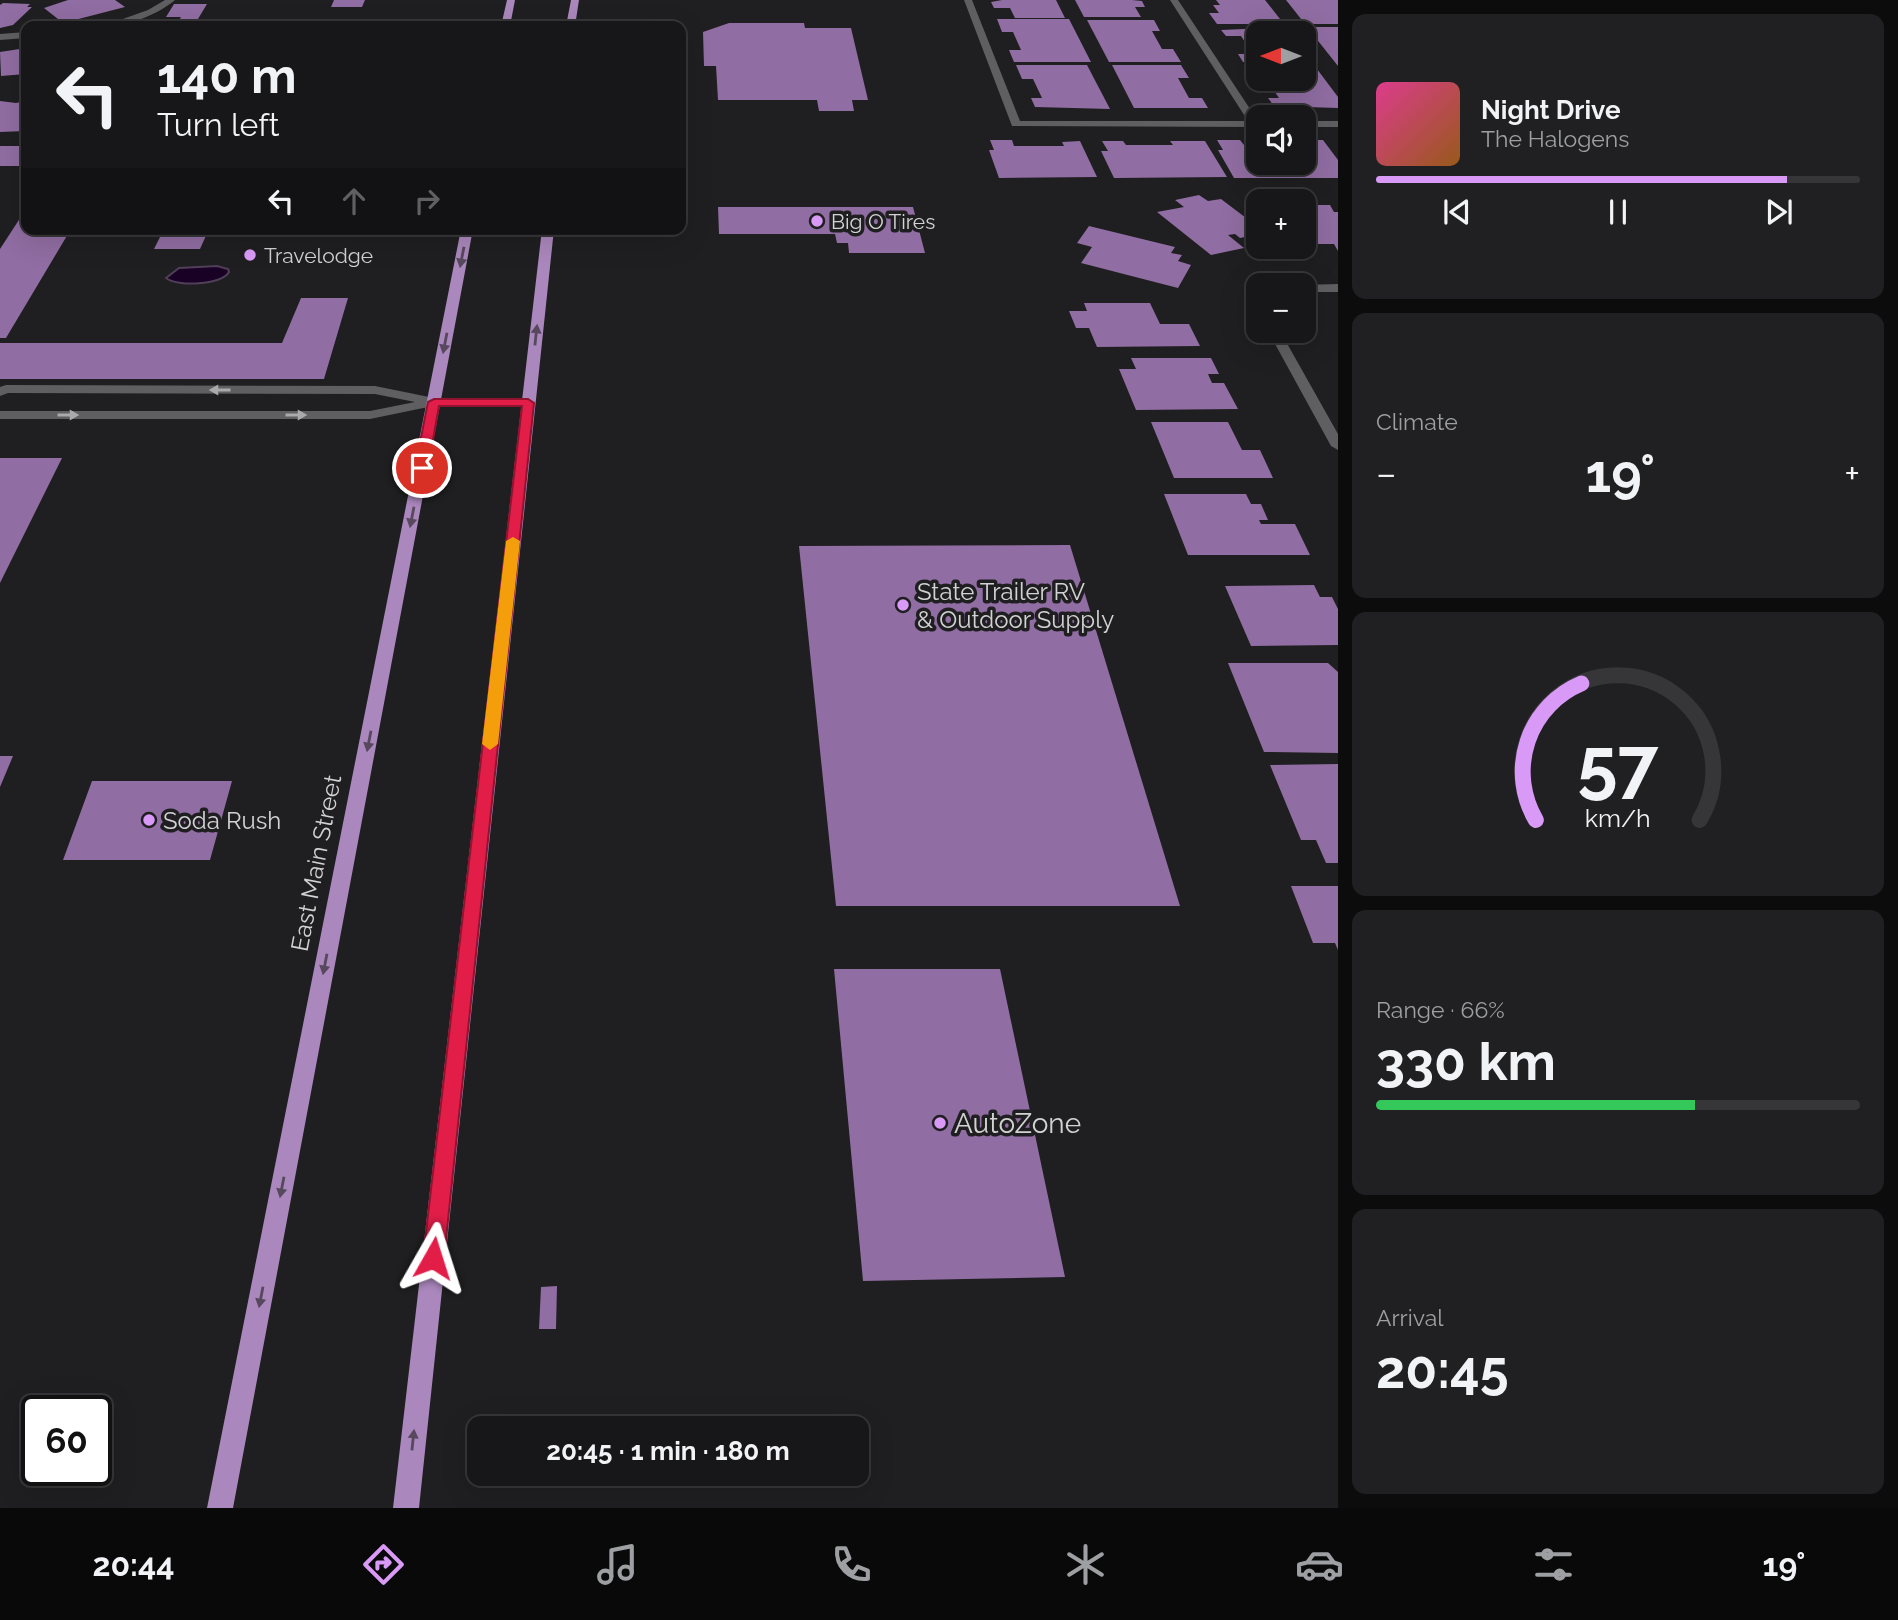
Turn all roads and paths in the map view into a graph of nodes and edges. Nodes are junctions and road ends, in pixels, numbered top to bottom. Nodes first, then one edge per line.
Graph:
1 (171, 0) edge
2 (510, 0) edge
3 (575, 0) edge
4 (968, 0) edge
5 (1174, 0) edge
6 (123, 21) edge
7 (506, 21) edge
8 (572, 21) edge
9 (21, 36) edge
10 (0, 37) edge
11 (1246, 108) edge
12 (1246, 124) edge
13 (1316, 124) edge
14 (1338, 124) edge
15 (466, 235) edge
16 (547, 235) edge
17 (1316, 288) edge
18 (1338, 288) edge
19 (1281, 343) edge
20 (0, 392) edge
21 (434, 402) junction
22 (528, 403) junction
23 (0, 415) edge
24 (1338, 446) edge
25 (220, 1508) edge
26 (406, 1508) edge

1 - 6 street
2 - 7 main road
3 - 8 main road
4 - 12 street
5 - 11 street
9 - 10 street
13 - 14 street
15 -> 21 main road, East Main Street
22 -> 16 main road
17 - 18 street
19 - 24 street
21 -> 20 street
21 - 22 street
23 -> 21 street
21 -> 25 main road, East Main Street
26 -> 22 main road

